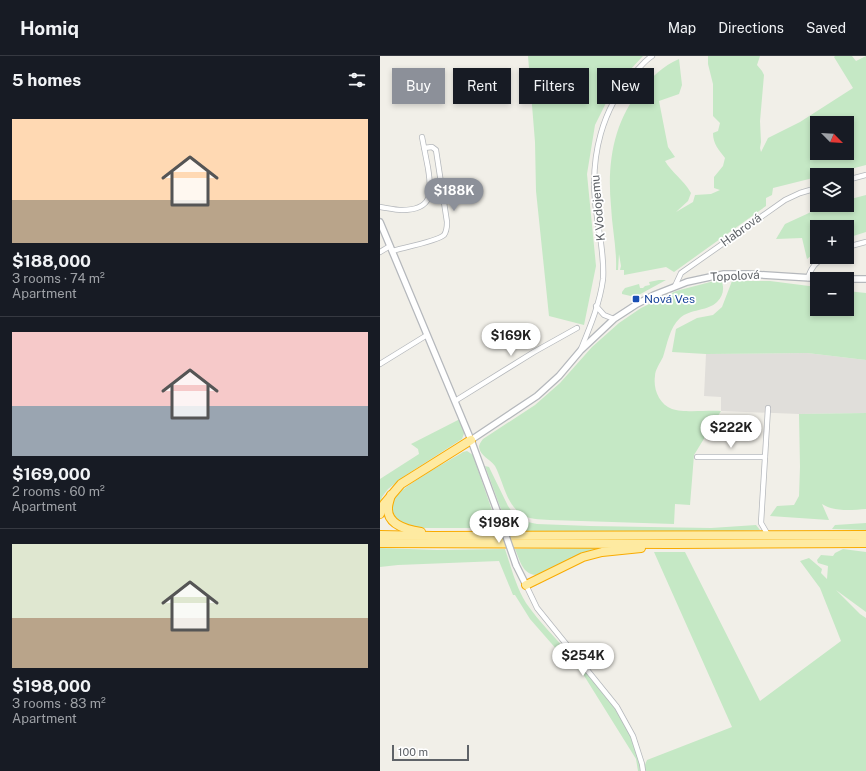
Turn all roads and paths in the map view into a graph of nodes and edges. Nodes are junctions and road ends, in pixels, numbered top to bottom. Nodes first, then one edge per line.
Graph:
1 (652, 56) edge
2 (422, 137) dead end
3 (424, 148) junction
4 (866, 174) edge
5 (854, 178) edge
6 (810, 190) edge
7 (380, 207) edge
8 (380, 222) edge
9 (866, 242) edge
10 (854, 246) edge
11 (391, 248) junction
12 (380, 252) edge
13 (814, 264) edge
14 (808, 278) joint
15 (854, 279) edge
16 (866, 279) edge
17 (675, 286) junction
18 (596, 306) junction
19 (614, 319) junction
20 (577, 328) dead end
21 (427, 335) junction
22 (581, 350) junction
23 (380, 364) edge
24 (455, 401) junction
25 (768, 408) dead end
26 (471, 440) junction
27 (697, 457) dead end
28 (765, 457) junction
29 (391, 495) junction
30 (380, 514) edge
31 (380, 535) edge
32 (768, 535) junction
33 (866, 535) edge
34 (495, 536) junction
35 (866, 542) edge
36 (380, 543) edge
37 (674, 544) junction
38 (526, 585) junction
39 (643, 771) edge

1 - 18 street, K Vodojemu
2 - 3 street
3 - 7 street
3 - 11 street
4 - 5 street
6 - 17 street, Habrová
8 - 11 street
9 - 10 street
11 - 12 street
11 - 21 street
13 - 14 street
14 - 17 street, Topolová
15 - 16 street
17 - 19 street, Topolová
18 - 19 street
18 - 22 street, K Vodojemu
19 - 22 street, Topolová
20 - 24 street
21 - 23 street
21 - 24 street
22 - 26 street, Topolová
24 - 26 street
25 - 28 street
26 - 29 highway
26 - 38 street, bridge
27 - 28 street
28 - 32 street
29 - 30 highway
29 - 34 highway
31 - 34 highway
32 - 33 highway
32 - 34 highway
35 - 37 highway
36 - 37 highway
37 - 38 highway
38 - 39 street

